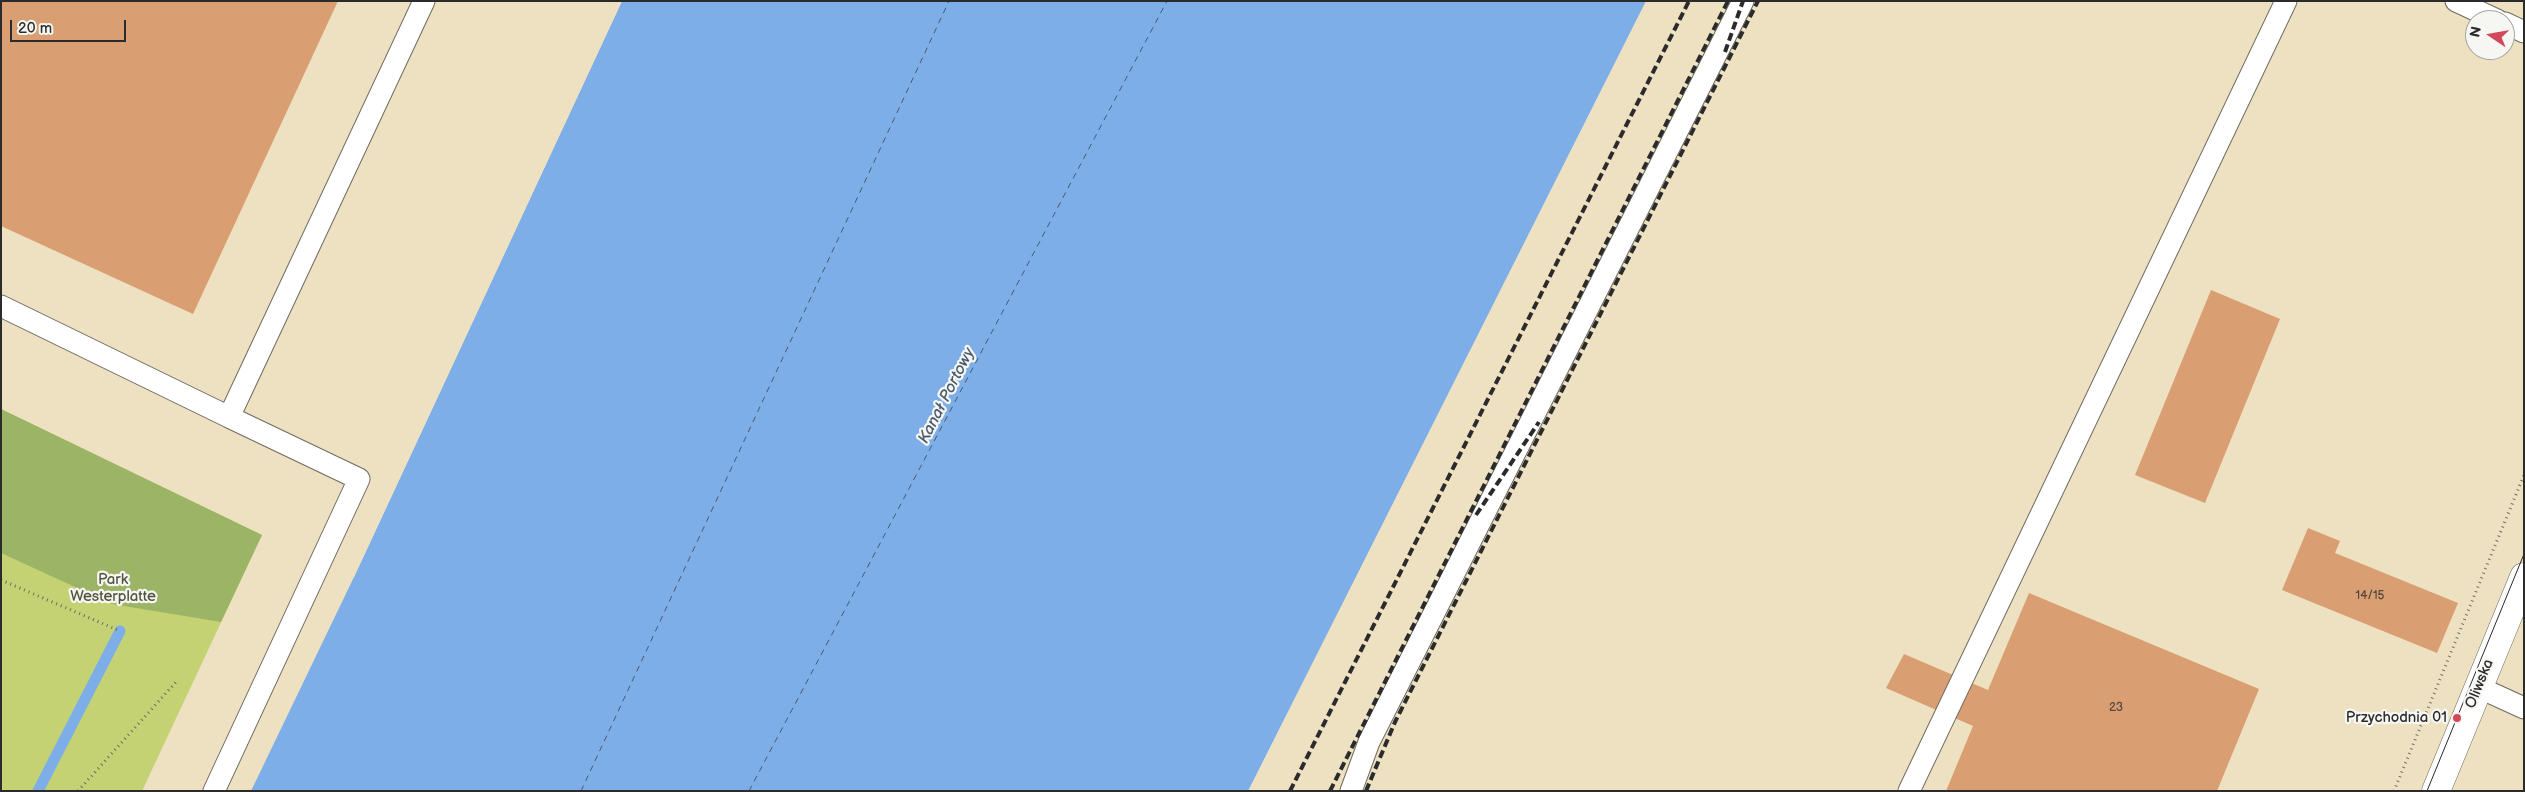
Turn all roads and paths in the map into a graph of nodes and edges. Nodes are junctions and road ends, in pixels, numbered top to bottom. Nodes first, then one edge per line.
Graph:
1 (424, 1) edge
2 (1744, 1) edge
3 (2286, 1) edge
4 (2456, 1) edge
5 (2475, 10) edge
6 (1, 306) edge
7 (229, 417) junction
8 (2524, 475) edge
9 (2524, 577) edge
10 (1, 580) edge
11 (120, 631) dead end
12 (176, 682) dead end
13 (2478, 688) junction
14 (2524, 708) edge
15 (78, 791) edge
16 (214, 791) edge
17 (1351, 791) edge
18 (1909, 791) edge
19 (2394, 791) edge
20 (2436, 791) edge

1 - 7 lane
2 - 17 lane
3 - 18 lane
4 - 5 lane
6 - 7 lane
7 - 16 lane
8 - 19 path
9 - 13 street, Oliwska
10 - 11 path
12 - 15 path
13 - 14 lane
13 - 20 street, Oliwska

